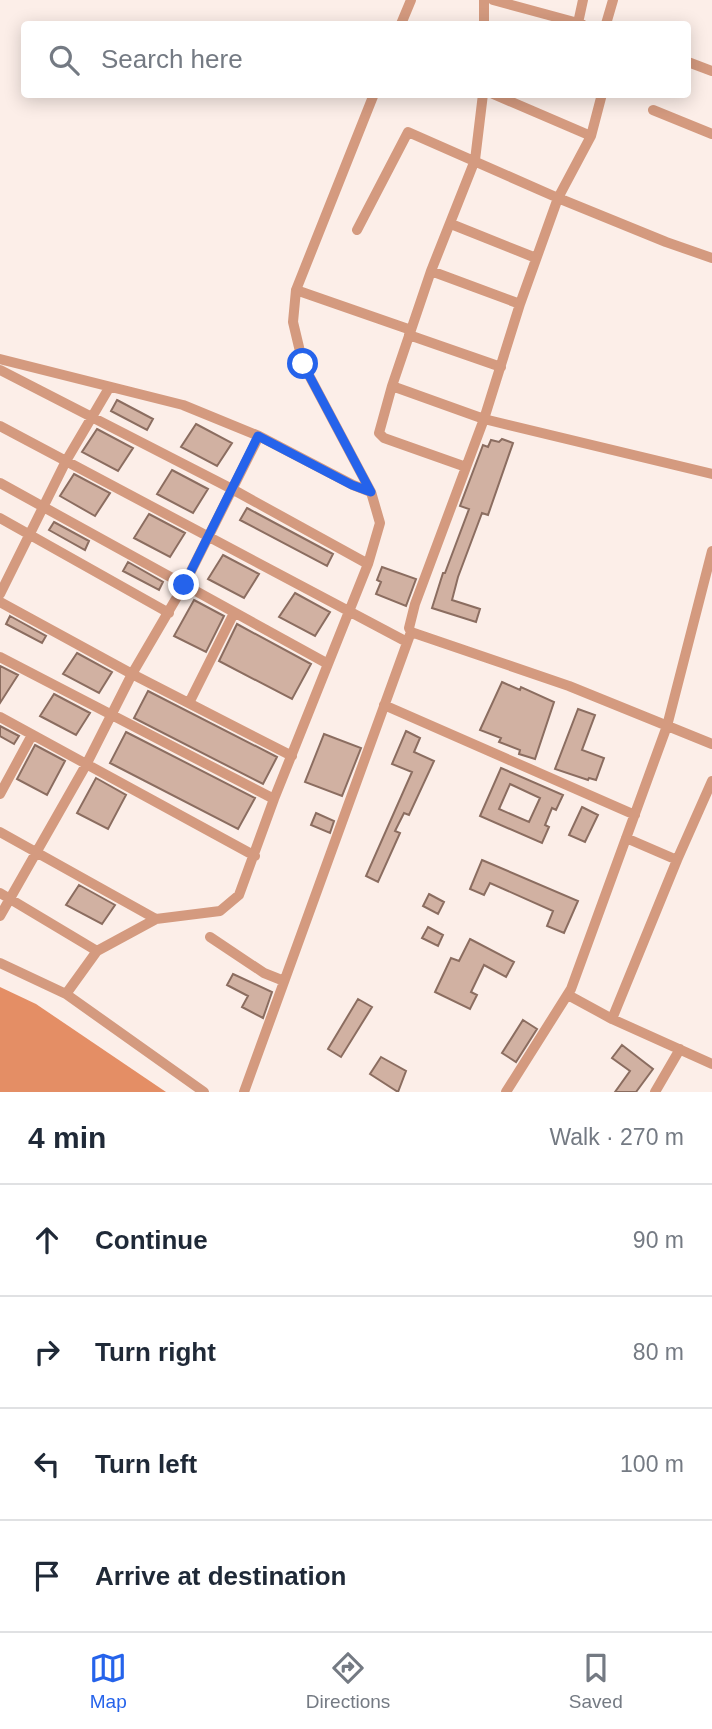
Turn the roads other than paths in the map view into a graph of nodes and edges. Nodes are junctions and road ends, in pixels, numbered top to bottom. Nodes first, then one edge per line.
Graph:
1 (411, 0) edge
2 (484, 0) edge
3 (493, 0) edge
4 (583, 0) edge
5 (613, 0) edge
6 (402, 21) edge
7 (484, 21) edge
8 (569, 21) edge
9 (580, 21) edge
10 (607, 21) edge
11 (691, 63) edge
12 (712, 71) edge
13 (372, 98) edge
14 (483, 98) edge
15 (502, 98) edge
16 (601, 98) edge
17 (653, 110) dead end
18 (712, 134) edge
19 (591, 136) junction
20 (475, 160) junction
21 (558, 198) junction
22 (451, 224) junction
23 (357, 230) dead end
24 (536, 258) junction
25 (712, 258) edge
26 (431, 271) junction
27 (296, 289) junction
28 (520, 304) junction
29 (410, 333) junction
30 (0, 359) edge
31 (501, 367) junction
32 (0, 370) edge
33 (392, 386) junction
34 (109, 387) junction
35 (92, 418) junction
36 (484, 419) junction
37 (0, 426) edge
38 (258, 436) junction
39 (66, 461) junction
40 (466, 467) junction
41 (712, 474) edge
42 (0, 483) edge
43 (232, 489) junction
44 (371, 492) junction
45 (43, 507) junction
46 (0, 518) edge
47 (30, 534) junction
48 (208, 537) junction
49 (712, 551) edge
50 (368, 564) junction
51 (184, 585) junction
52 (0, 594) edge
53 (0, 602) edge
54 (350, 612) junction
55 (169, 613) junction
56 (234, 613) junction
57 (409, 637) junction
58 (0, 657) edge
59 (328, 664) junction
60 (132, 674) junction
61 (189, 703) junction
62 (384, 705) junction
63 (112, 716) junction
64 (0, 717) edge
65 (667, 726) junction
66 (32, 735) junction
67 (712, 744) edge
68 (292, 756) junction
69 (86, 765) junction
70 (712, 781) edge
71 (0, 794) edge
72 (274, 799) junction
73 (635, 815) junction
74 (0, 832) edge
75 (626, 838) junction
76 (36, 852) junction
77 (255, 856) junction
78 (677, 860) junction
79 (5, 895) edge
80 (0, 916) edge
81 (156, 919) junction
82 (210, 937) dead end
83 (97, 951) junction
84 (0, 963) edge
85 (284, 981) junction
86 (66, 994) junction
87 (568, 995) junction
88 (612, 1019) junction
89 (680, 1049) junction
90 (712, 1063) edge
91 (204, 1092) edge
92 (244, 1092) edge
93 (506, 1092) edge
94 (655, 1092) edge

1 - 6 street
2 - 7 street
3 - 8 street
4 - 9 street
5 - 10 street
11 - 12 street
13 - 27 street
14 - 20 street
15 - 19 street
16 - 19 street
17 - 18 street
19 - 21 street
20 - 21 street
20 - 22 street
20 - 23 street
21 - 24 street
21 - 25 street
22 - 24 street
22 - 26 street
24 - 28 street
26 - 28 street
26 - 29 street
27 - 29 street
27 - 44 street
28 - 31 street
29 - 31 street
29 - 33 street
30 - 34 street
31 - 36 street
32 - 35 street
33 - 36 street
33 - 40 street
34 - 35 street
34 - 38 street
35 - 39 street
35 - 43 street
36 - 40 street
36 - 41 street
37 - 39 street
38 - 43 street
38 - 44 street
39 - 45 street
39 - 48 street
40 - 57 street
42 - 45 street
43 - 48 street
43 - 50 street
44 - 50 street
45 - 47 street
45 - 51 street
46 - 47 street
47 - 52 street
47 - 55 street
48 - 51 street
48 - 54 street
49 - 65 street
50 - 54 street
51 - 55 street
51 - 56 street
53 - 60 street
54 - 57 street
54 - 59 street
55 - 60 street
56 - 59 street
56 - 61 street
57 - 62 street
57 - 65 street
58 - 63 street
59 - 68 street
60 - 61 street
60 - 63 street
61 - 68 street
62 - 73 street
62 - 85 street
63 - 69 street
63 - 72 street
64 - 66 street
65 - 67 street
65 - 73 street
66 - 69 street
66 - 71 street
68 - 72 street
69 - 76 street
69 - 77 street
70 - 78 street
72 - 77 street
73 - 75 street
74 - 76 street
75 - 78 street
75 - 87 street
76 - 79 street
76 - 81 street
77 - 81 street
78 - 88 street
79 - 80 street
79 - 83 street
81 - 83 street
82 - 85 street
83 - 86 street
84 - 86 street
85 - 92 street
86 - 91 street
87 - 88 street
87 - 93 street
88 - 89 street
89 - 90 street
89 - 94 street

